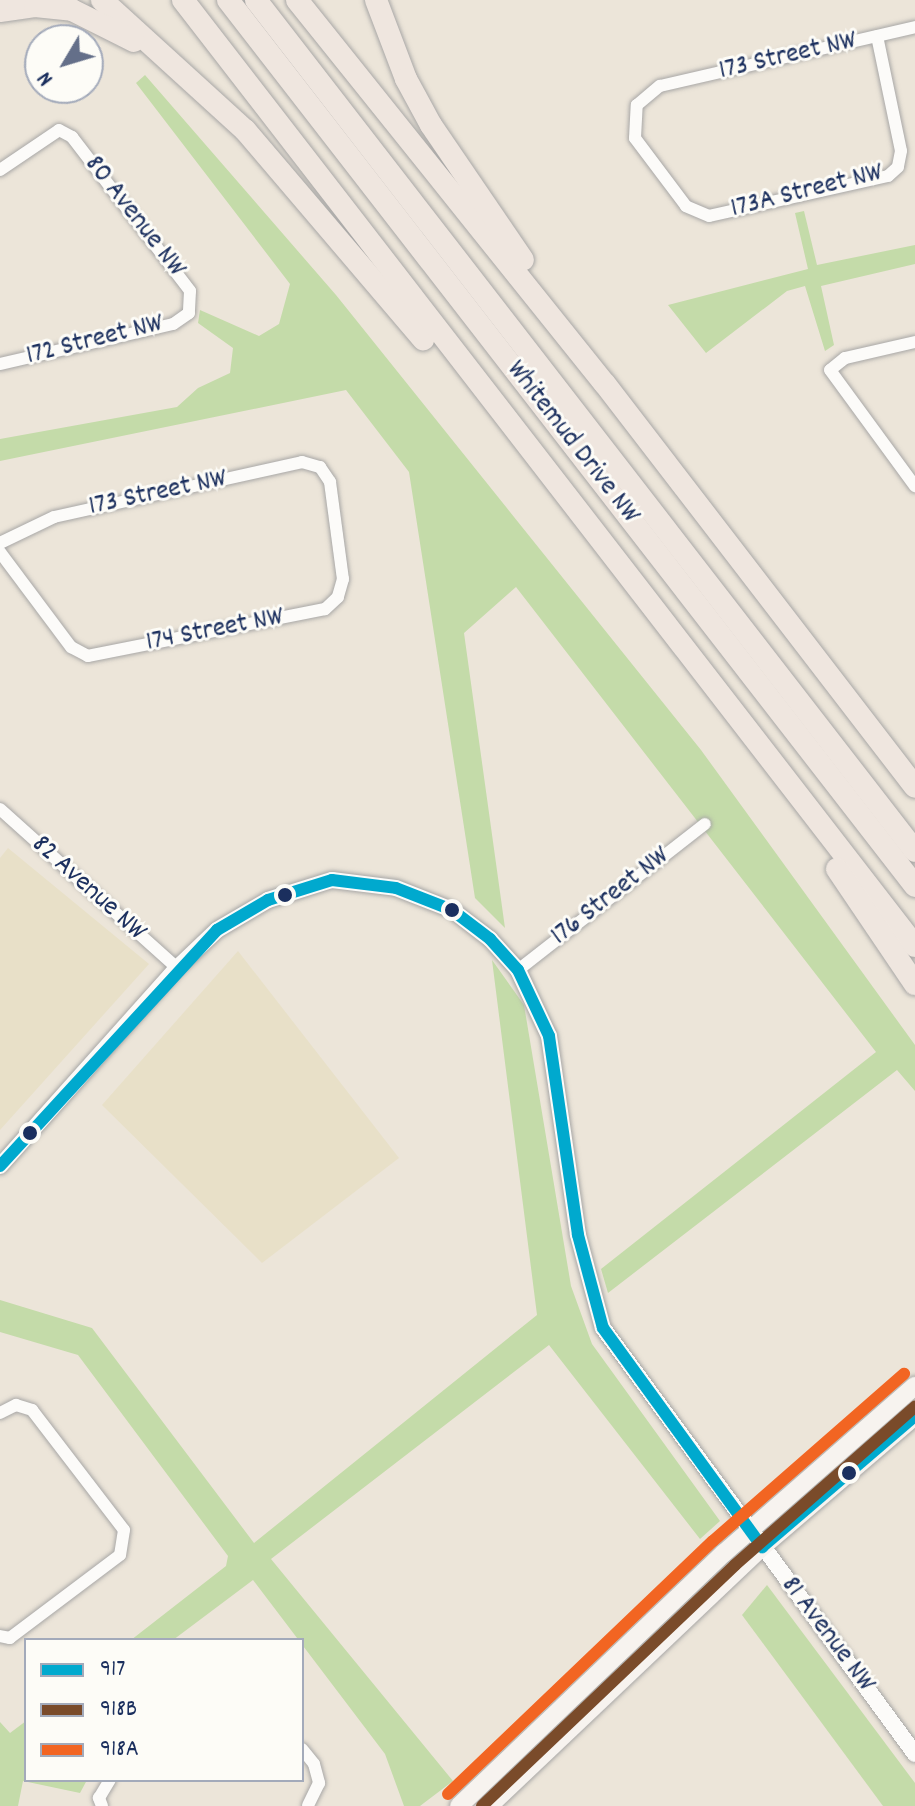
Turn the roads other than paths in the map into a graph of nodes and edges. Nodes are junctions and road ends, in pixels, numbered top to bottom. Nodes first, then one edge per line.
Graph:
1 (102, 0) edge
2 (183, 0) edge
3 (228, 0) edge
4 (256, 0) edge
5 (297, 0) edge
6 (376, 0) edge
7 (0, 11) edge
8 (915, 27) edge
9 (877, 36) junction
10 (181, 74) junction
11 (0, 170) edge
12 (709, 216) joint
13 (189, 313) joint
14 (915, 342) edge
15 (0, 364) edge
16 (605, 384) junction
17 (500, 416) junction
18 (915, 486) edge
19 (0, 543) edge
20 (0, 552) edge
21 (338, 597) joint
22 (796, 630) junction
23 (691, 658) junction
24 (915, 769) edge
25 (915, 787) edge
26 (0, 809) edge
27 (705, 824) dead end
28 (915, 851) edge
29 (915, 886) edge
30 (915, 946) edge
31 (177, 968) junction
32 (518, 970) junction
33 (915, 984) edge
34 (0, 1166) edge
35 (915, 1386) edge
36 (0, 1413) edge
37 (915, 1416) edge
38 (750, 1530) junction
39 (762, 1547) junction
40 (5, 1637) edge
41 (914, 1749) edge
42 (304, 1752) edge
43 (107, 1782) edge
44 (102, 1806) edge
45 (308, 1806) edge
46 (459, 1806) edge
47 (489, 1806) edge

1 - 10 highway
2 - 17 highway
3 - 29 highway, Whitemud Drive NW
4 - 28 highway, Whitemud Drive NW
5 - 16 highway
6 - 16 highway
7 - 10 highway
8 - 9 street, 173 Street NW
9 - 12 street, 173A Street NW
9 - 12 street, 173 Street NW
10 - 17 highway
11 - 13 street, 80 Avenue NW
13 - 15 street, 172 Street NW
14 - 18 street
16 - 22 highway
17 - 23 highway
19 - 21 street, 173 Street NW
20 - 21 street, 174 Street NW
22 - 24 highway
22 - 25 highway
23 - 30 highway
23 - 33 highway
26 - 31 street, 82 Avenue NW
27 - 32 street, 176 Street NW
31 - 32 street, 81 Avenue NW
31 - 34 street
32 - 38 street, 81 Avenue NW
35 - 38 main road
36 - 40 street
37 - 39 main road
38 - 39 street, 81 Avenue NW
38 - 46 main road
39 - 41 street, 81 Avenue NW
39 - 47 main road
42 - 45 street
43 - 44 street

